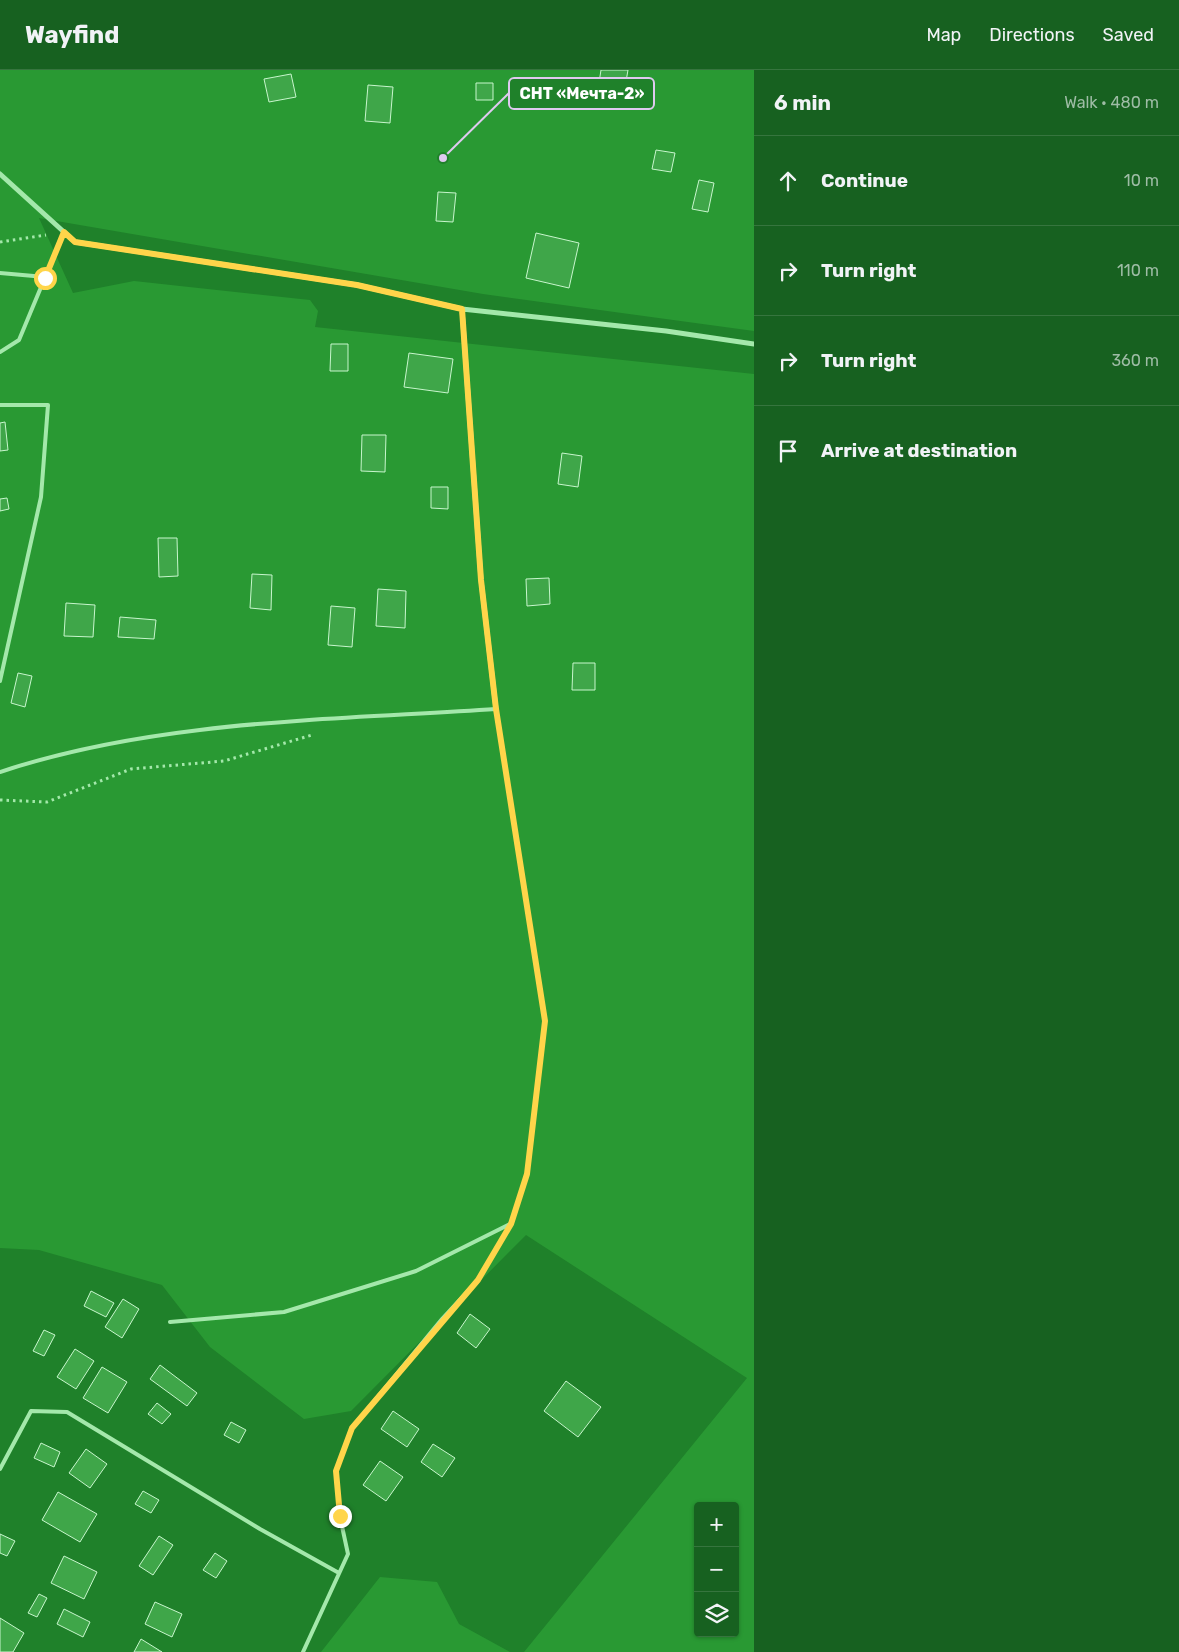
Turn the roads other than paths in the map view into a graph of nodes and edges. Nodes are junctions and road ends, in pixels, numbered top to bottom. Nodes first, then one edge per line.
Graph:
1 (0, 174) edge
2 (64, 232) junction
3 (0, 273) edge
4 (45, 278) junction
5 (462, 309) junction
6 (754, 344) edge
7 (0, 352) edge
8 (0, 405) edge
9 (0, 681) edge
10 (496, 709) junction
11 (0, 772) edge
12 (511, 1224) junction
13 (170, 1322) dead end
14 (0, 1469) edge
15 (339, 1574) junction
16 (303, 1652) edge

1 - 2 street
2 - 4 lane
2 - 5 street
3 - 4 lane
4 - 7 lane
5 - 6 street
5 - 10 street
8 - 9 lane
10 - 11 lane
10 - 12 lane
12 - 13 lane
12 - 15 lane
14 - 15 lane
15 - 16 lane

